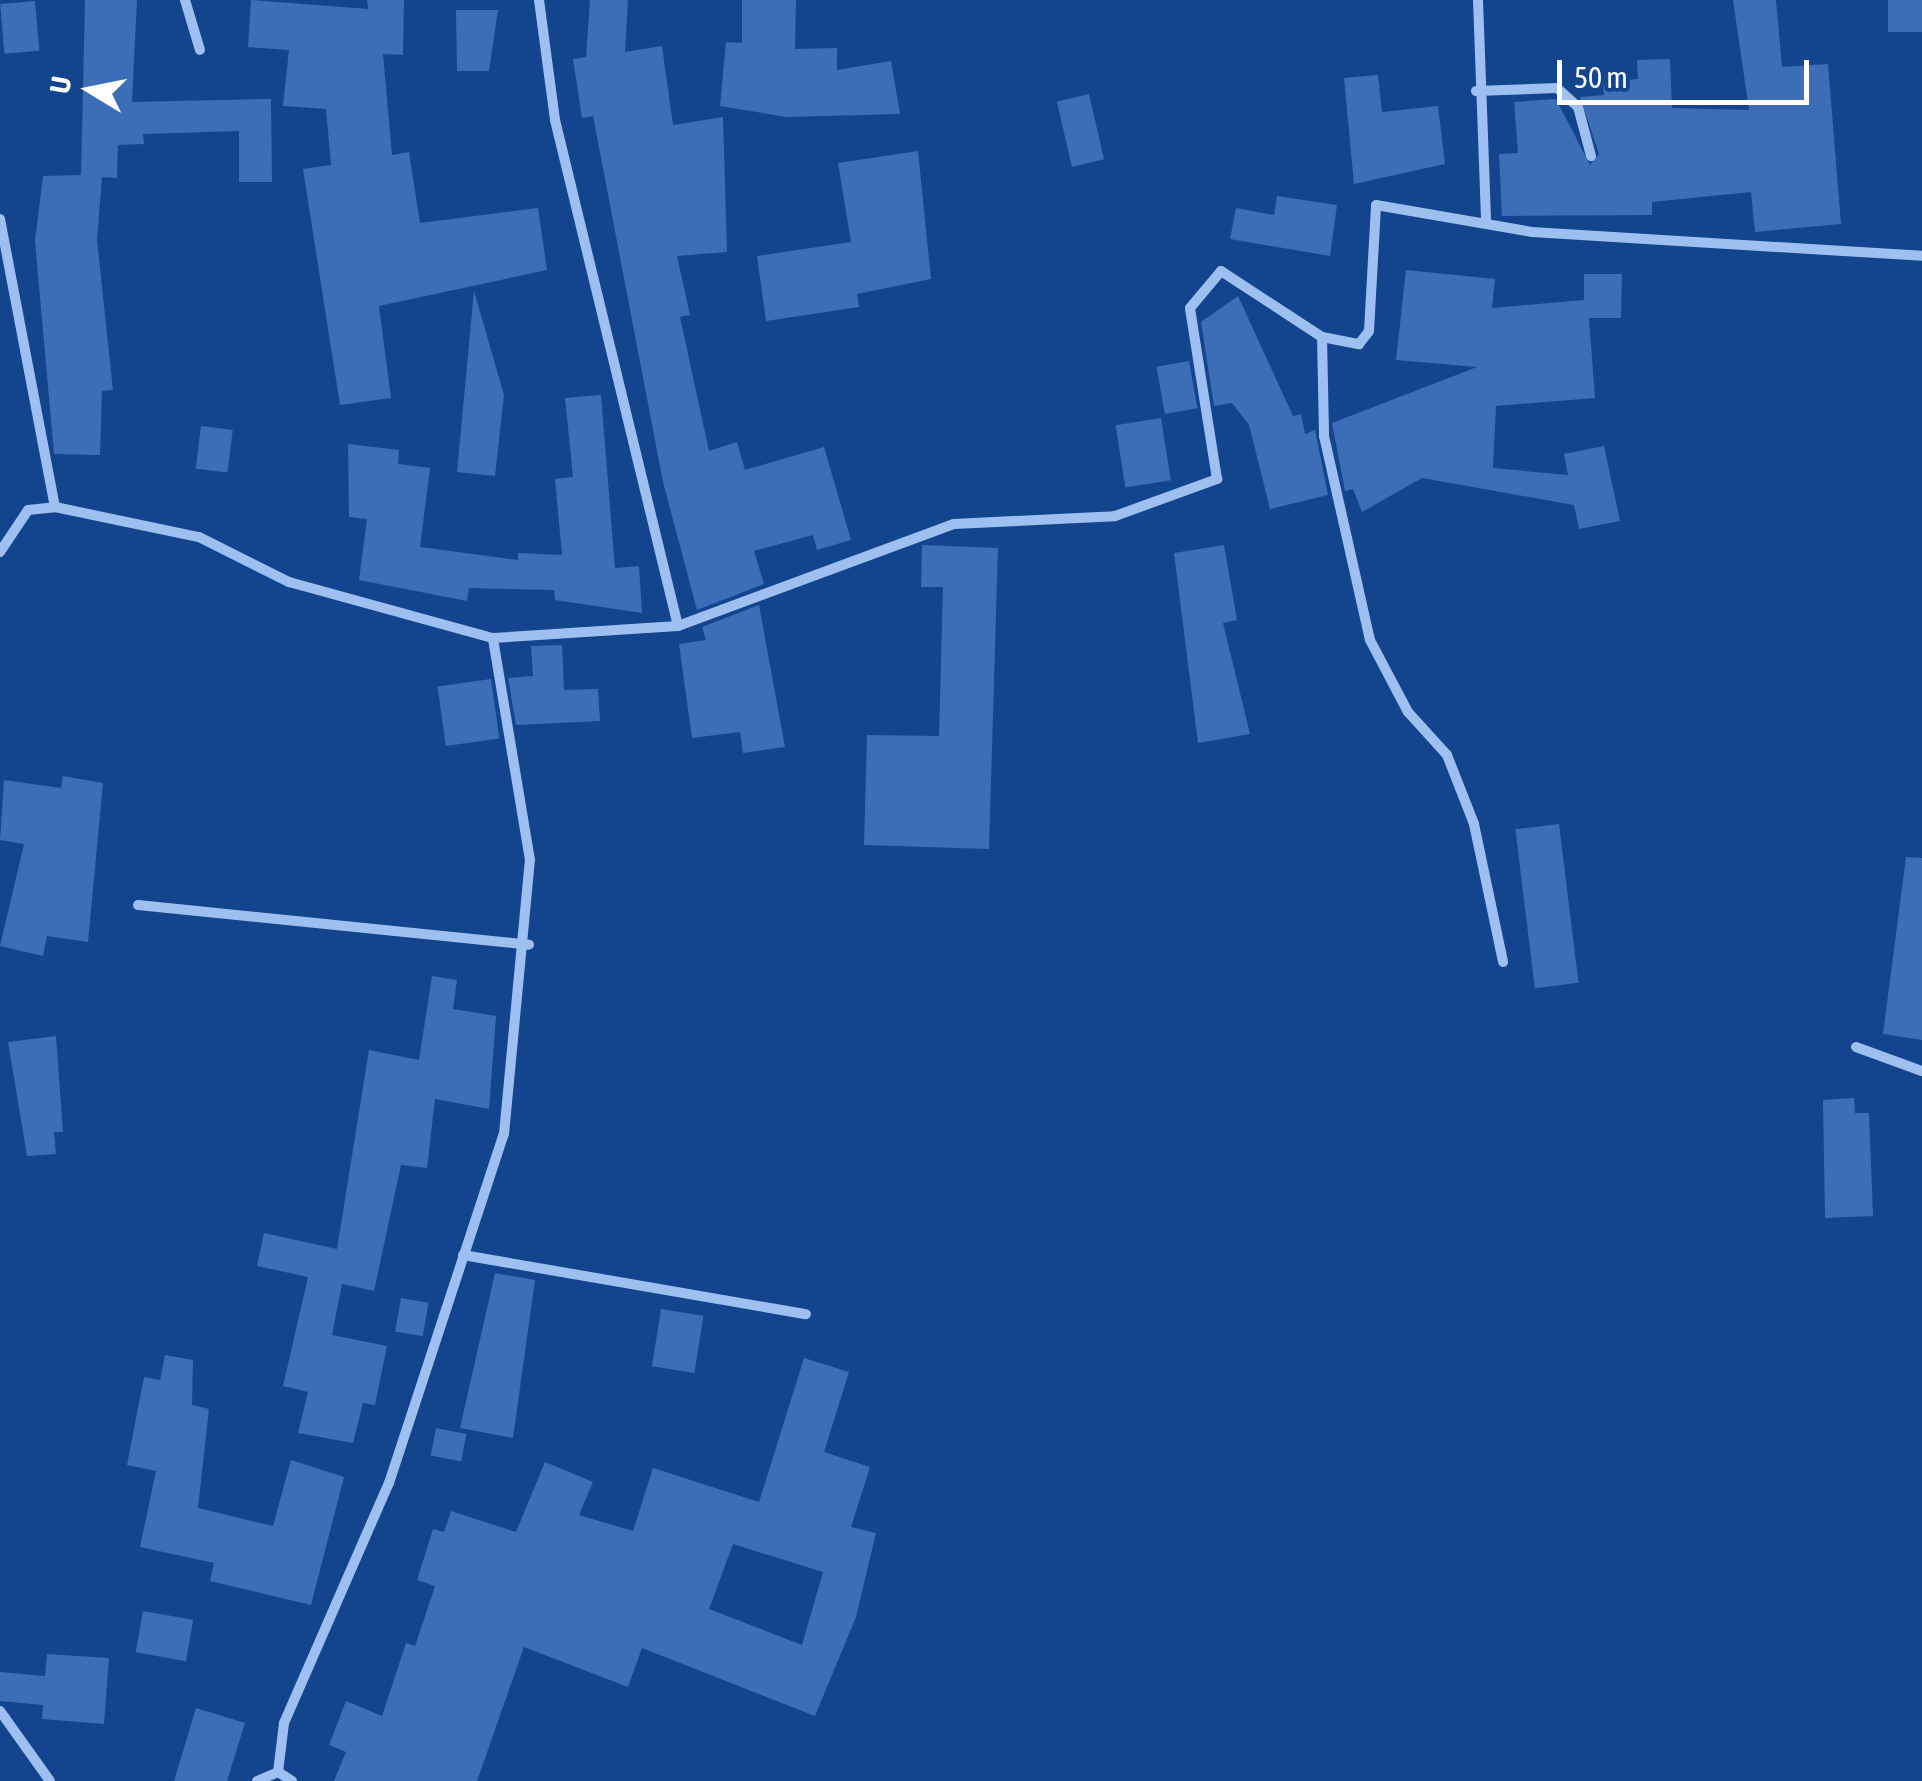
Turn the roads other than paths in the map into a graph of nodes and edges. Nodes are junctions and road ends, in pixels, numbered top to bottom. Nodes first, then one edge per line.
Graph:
1 (185, 0) edge
2 (539, 0) edge
3 (1478, 0) edge
4 (200, 50) dead end
5 (1476, 91) junction
6 (1590, 156) dead end
7 (0, 220) edge
8 (1486, 223) junction
9 (1922, 256) edge
10 (1322, 337) junction
11 (55, 508) junction
12 (0, 552) edge
13 (678, 626) junction
14 (493, 638) junction
15 (138, 905) dead end
16 (529, 945) junction
17 (1503, 962) dead end
18 (1856, 1047) dead end
19 (1922, 1070) edge
20 (462, 1255) junction
21 (806, 1314) dead end
22 (0, 1711) edge
23 (278, 1772) junction
24 (50, 1781) edge
25 (257, 1781) edge
26 (292, 1781) edge

1 - 4 street
2 - 13 street
3 - 5 street
5 - 6 street
5 - 8 street
7 - 11 street
8 - 9 street
8 - 10 street
10 - 13 street
10 - 17 street
11 - 12 street
11 - 14 street
13 - 14 street
14 - 16 street
15 - 16 street
16 - 20 street
18 - 19 street
20 - 21 street
20 - 23 street
22 - 24 street
23 - 25 street
23 - 26 street

